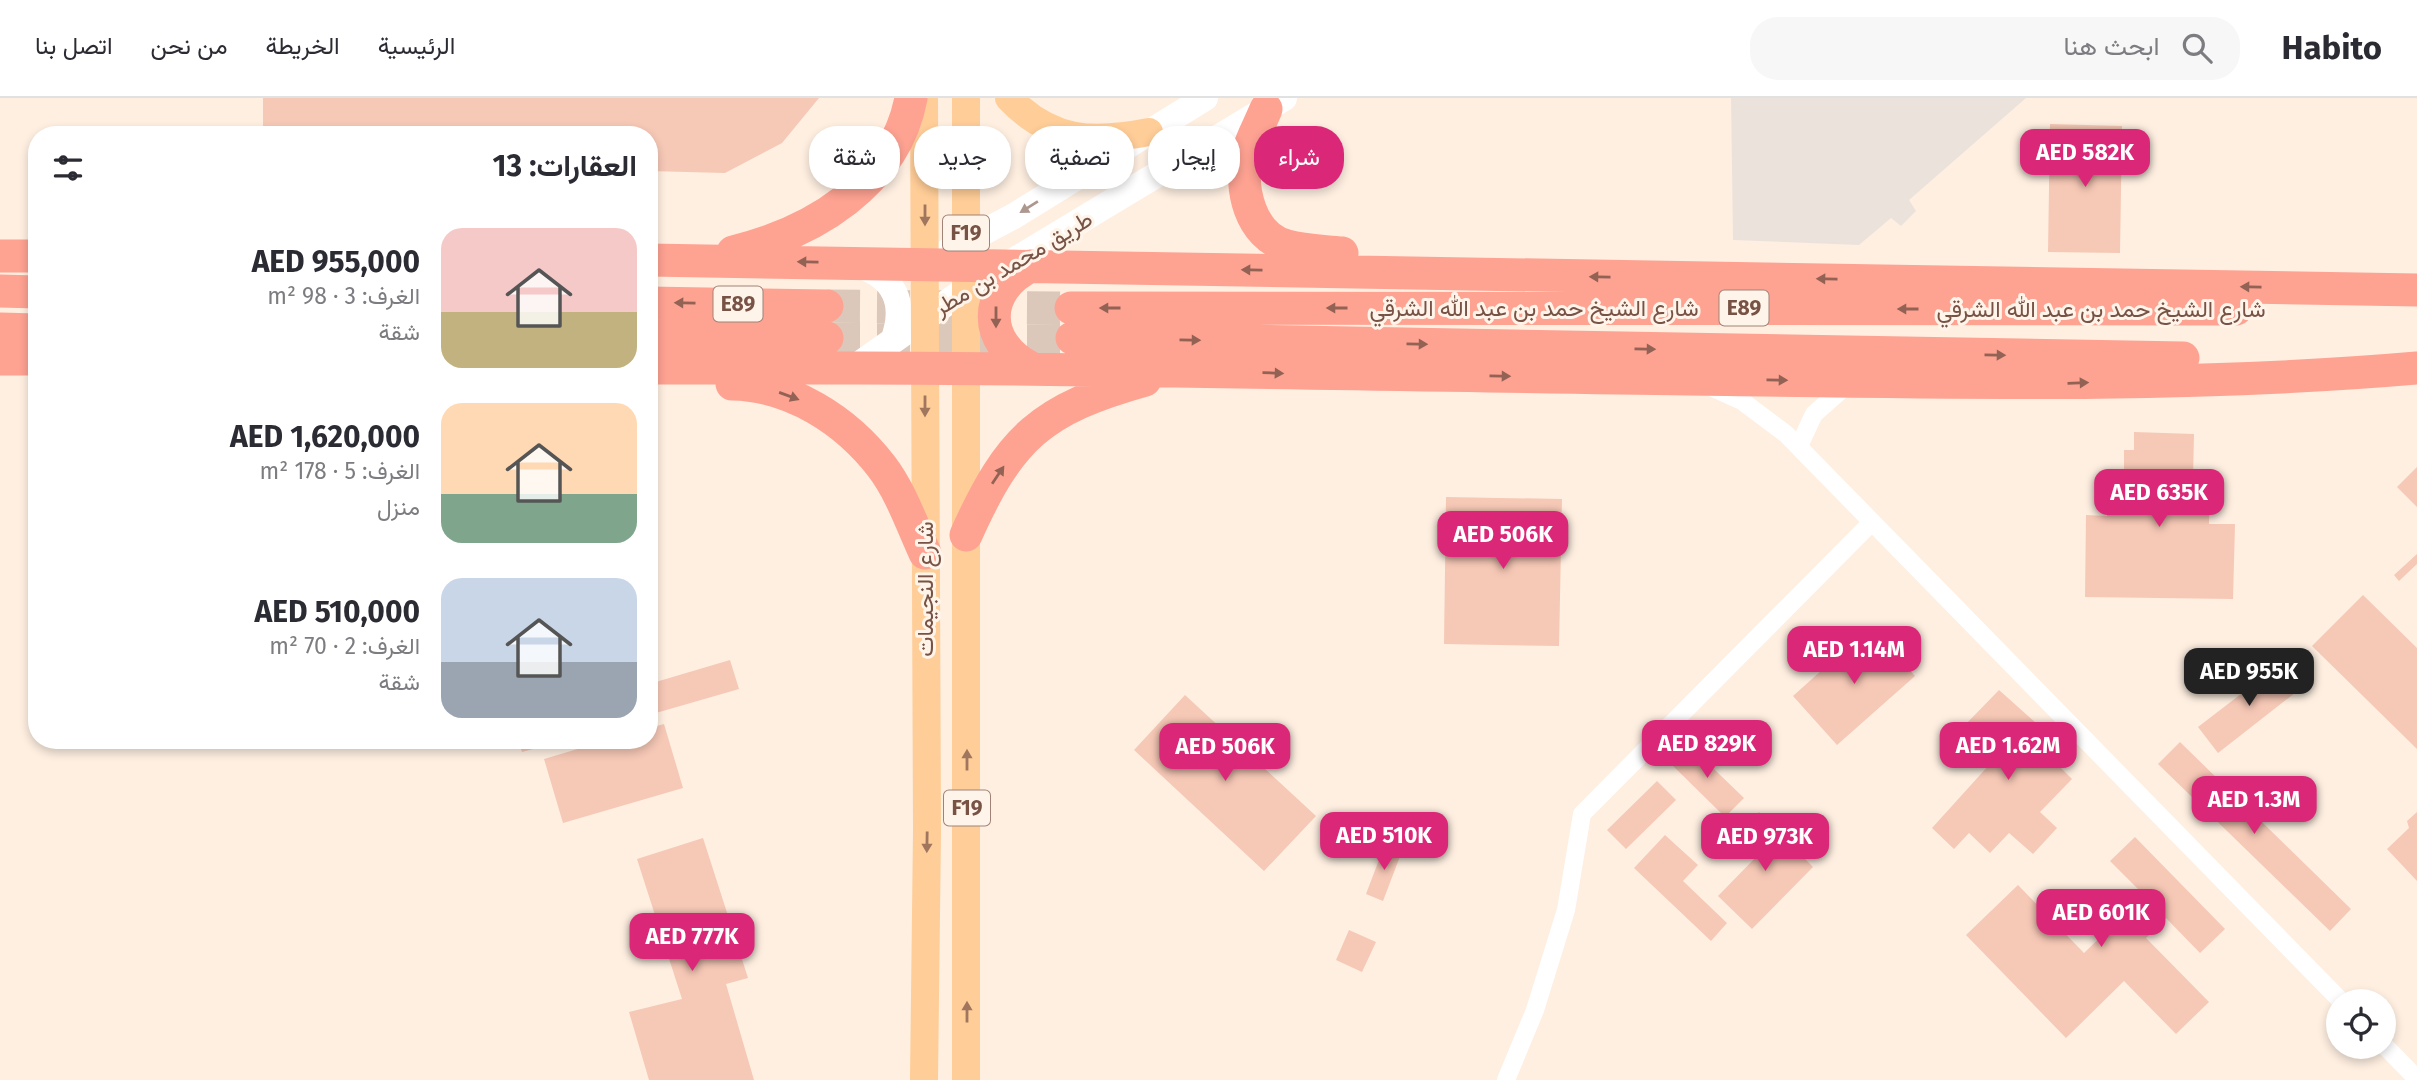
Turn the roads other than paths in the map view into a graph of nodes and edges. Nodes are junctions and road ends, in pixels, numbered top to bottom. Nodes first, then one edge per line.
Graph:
1 (911, 98) edge
2 (924, 98) edge
3 (966, 98) edge
4 (1009, 98) edge
5 (1205, 98) edge
6 (1275, 103) edge
7 (1159, 126) edge
8 (1148, 132) edge
9 (1148, 133) edge
10 (0, 256) edge
11 (28, 256) edge
12 (658, 260) edge
13 (700, 260) junction
14 (850, 263) junction
15 (925, 264) junction
16 (965, 266) junction
17 (1019, 266) junction
18 (1443, 275) junction
19 (2417, 290) edge
20 (0, 291) edge
21 (28, 292) edge
22 (658, 304) edge
23 (2417, 309) edge
24 (925, 317) junction
25 (0, 330) edge
26 (28, 330) edge
27 (658, 335) edge
28 (893, 341) junction
29 (0, 359) edge
30 (28, 359) edge
31 (2417, 365) edge
32 (658, 368) edge
33 (854, 368) junction
34 (925, 368) junction
35 (965, 368) junction
36 (1031, 368) junction
37 (1180, 371) junction
38 (658, 379) edge
39 (1689, 379) junction
40 (1854, 381) junction
41 (1799, 446) junction
42 (1872, 522) junction
43 (966, 536) junction
44 (925, 553) junction
45 (2329, 989) edge
46 (2396, 1057) edge
47 (2417, 1079) edge
48 (923, 1080) edge
49 (966, 1080) edge
50 (1506, 1080) edge

1 - 13 highway
2 -> 15 main road, شارع النجيمات / F19
3 - 16 main road, شارع النجيمات / F19
4 - 8 main road
5 - 7 street, طريق محمد بن مطر
6 - 17 street, طريق محمد بن مطر
6 - 18 highway
9 -> 16 street, طريق محمد بن مطر
10 - 11 highway
12 - 13 highway
14 -> 13 highway
14 - 15 highway
14 - 28 street
15 - 16 highway
15 - 24 main road, شارع النجيمات / F19
16 - 17 highway
16 - 24 street, طريق محمد بن مطر
16 - 35 main road, شارع النجيمات / F19
18 -> 17 highway
17 -> 36 highway
19 -> 18 highway
20 - 21 highway
27 -> 22 highway, E89
23 -> 31 highway, شارع الشيخ حمد بن عبد الله الشرقي / E89
24 - 28 street, طريق محمد بن مطر
24 - 34 main road, شارع النجيمات / F19
25 - 26 highway
28 - 33 street, طريق محمد بن مطر
29 - 30 highway
40 -> 31 highway
32 - 33 highway
33 - 34 highway
34 - 35 highway
34 -> 44 main road, شارع النجيمات / F19
35 - 36 highway
35 - 43 main road, شارع النجيمات / F19
36 - 37 highway
37 -> 39 highway
43 -> 37 highway
38 -> 44 highway
39 -> 40 highway
39 - 41 street
40 - 41 street
41 - 42 street
42 - 45 street
42 - 50 street
49 -> 43 main road, شارع النجيمات / F19
44 -> 48 main road, شارع النجيمات / F19
46 - 47 street

